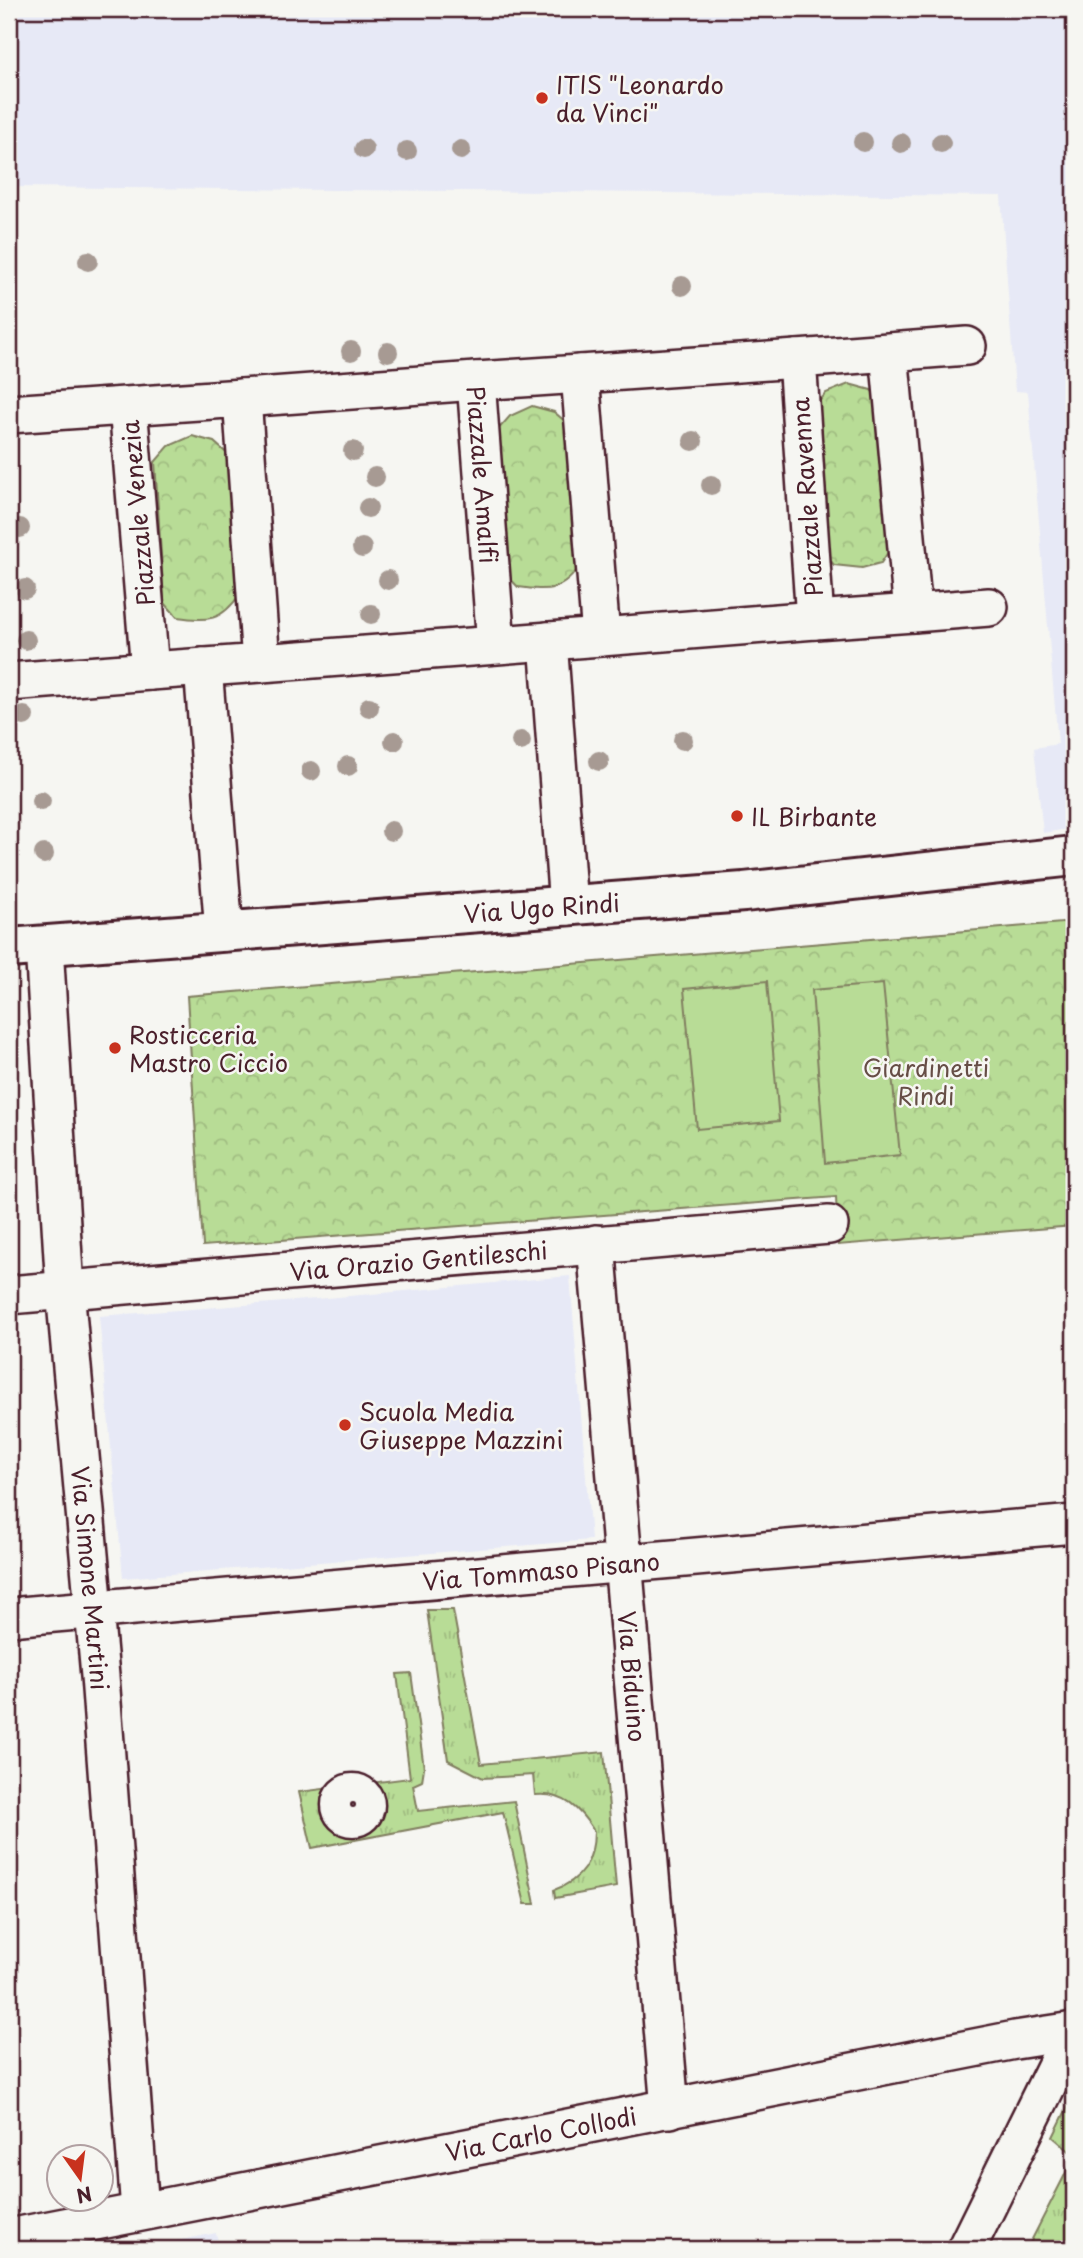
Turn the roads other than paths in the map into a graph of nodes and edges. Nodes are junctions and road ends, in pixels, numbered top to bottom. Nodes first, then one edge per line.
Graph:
1 (967, 346) dead end
2 (889, 352) junction
3 (797, 359) junction
4 (580, 374) junction
5 (476, 381) junction
6 (242, 398) junction
7 (128, 405) junction
8 (9, 414) edge
9 (989, 607) dead end
10 (913, 613) junction
11 (815, 620) junction
12 (601, 637) junction
13 (548, 641) junction
14 (496, 645) junction
15 (261, 663) junction
16 (203, 667) junction
17 (150, 671) junction
18 (9, 682) edge
19 (1074, 856) edge
20 (568, 906) junction
21 (223, 932) junction
22 (27, 947) edge
23 (829, 1225) dead end
24 (596, 1244) junction
25 (65, 1290) junction
26 (9, 1295) edge
27 (1074, 1524) edge
28 (622, 1564) junction
29 (94, 1610) junction
30 (9, 1617) edge
31 (1074, 2031) edge
32 (670, 2109) junction
33 (140, 2211) junction
34 (9, 2238) edge
35 (966, 2249) edge

1 - 2 street
2 - 3 street
2 - 10 street
3 - 4 street, Piazzale Amalfi
3 - 11 street, Piazzale Ravenna
4 - 5 street, Piazzale Amalfi
4 - 12 street
5 - 6 street, Piazzale Venezia
5 - 14 street, Piazzale Amalfi
6 - 7 street, Piazzale Venezia
6 - 15 street
7 - 8 street
7 - 17 street, Piazzale Venezia
9 - 10 street, Piazzale Ravenna
10 - 11 street, Piazzale Ravenna
11 - 12 street
12 - 13 street
13 - 14 street
13 - 20 street
14 - 15 street
15 - 16 street
16 - 17 street
16 - 21 street
17 - 18 street
19 - 20 street, Via Ugo Rindi
20 - 21 street, Via Ugo Rindi
21 - 22 street, Via Ugo Rindi
22 - 25 street, Via Simone Martini
23 - 24 street, Via Orazio Gentileschi
24 - 25 street, Via Orazio Gentileschi
24 - 28 street, Via Biduino
25 - 26 street, Via Orazio Gentileschi
25 - 29 street, Via Simone Martini
27 - 28 street, Via Tommaso Pisano
28 - 29 street, Via Tommaso Pisano
28 - 32 street, Via Biduino
29 - 30 street, Via Tommaso Pisano
29 - 33 street, Via Simone Martini
31 - 32 street, Via Carlo Collodi
31 - 35 street
32 - 33 street, Via Carlo Collodi
33 - 34 street, Via Carlo Collodi

